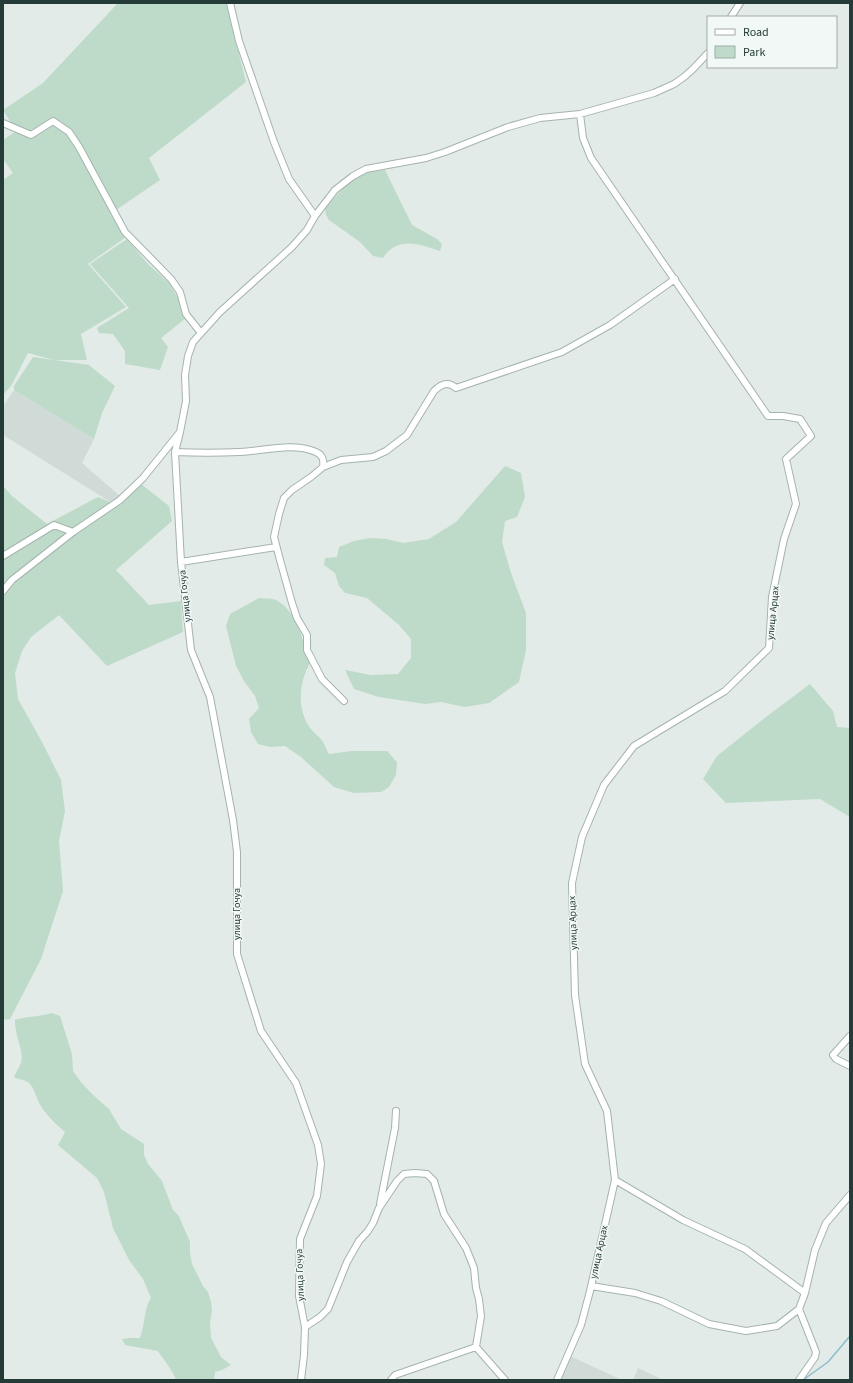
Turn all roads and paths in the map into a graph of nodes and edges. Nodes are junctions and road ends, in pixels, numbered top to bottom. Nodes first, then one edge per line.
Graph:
1 (230, 3) edge
2 (740, 3) edge
3 (732, 16) edge
4 (707, 54) edge
5 (580, 114) junction
6 (3, 123) edge
7 (315, 216) junction
8 (675, 280) junction
9 (201, 333) junction
10 (180, 432) junction
11 (175, 452) junction
12 (323, 467) junction
13 (74, 532) junction
14 (276, 547) junction
15 (3, 556) edge
16 (181, 562) junction
17 (3, 591) edge
18 (344, 701) dead end
19 (850, 1036) edge
20 (850, 1066) edge
21 (396, 1112) dead end
22 (615, 1180) junction
23 (850, 1195) edge
24 (379, 1208) junction
25 (591, 1286) junction
26 (805, 1293) junction
27 (799, 1309) junction
28 (305, 1327) junction
29 (476, 1347) junction
30 (301, 1380) edge
31 (391, 1380) edge
32 (505, 1380) edge
33 (557, 1380) edge
34 (799, 1380) edge

1 - 7 street
2 - 3 street
4 - 5 street, улица Гочуа
5 - 7 street, улица Гочуа
5 - 8 street
6 - 9 street
7 - 9 street, улица Гочуа
8 - 12 street
8 - 22 street, улица Арцах
9 - 10 street, улица Гочуа
10 - 11 street, улица Гочуа
10 - 13 street
11 - 12 street
11 - 16 street, улица Гочуа
12 - 14 street
13 - 15 street
13 - 17 street
14 - 16 street
14 - 18 street
16 - 28 street, улица Гочуа
19 - 20 street
21 - 24 street
22 - 25 street, улица Арцах
22 - 26 street
23 - 26 street
24 - 28 street
24 - 29 street
25 - 27 street
25 - 33 street, улица Арцах
26 - 27 street
27 - 34 street
28 - 30 street, улица Гочуа
29 - 31 street
29 - 32 street

